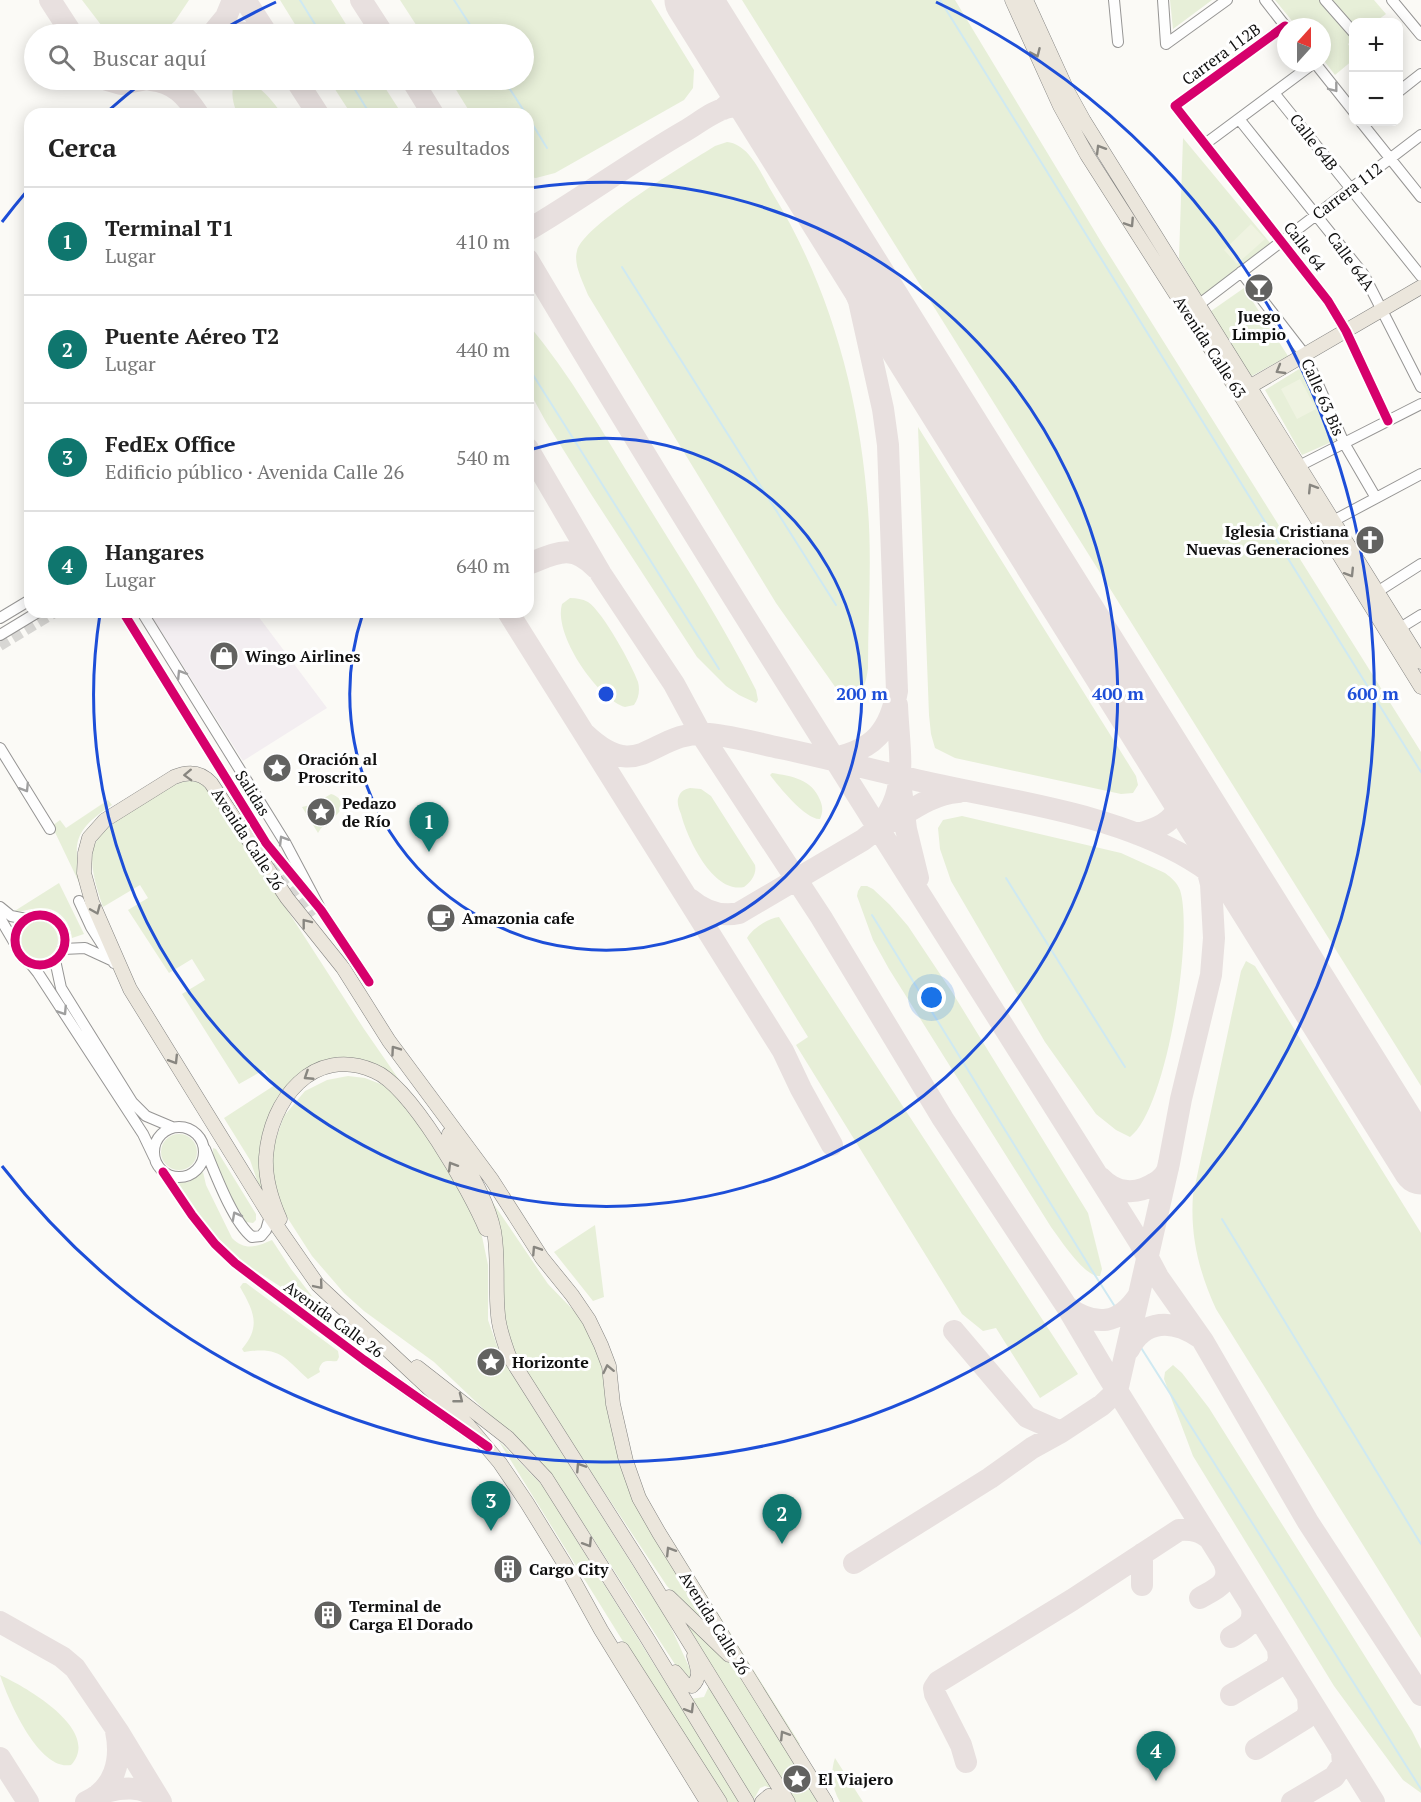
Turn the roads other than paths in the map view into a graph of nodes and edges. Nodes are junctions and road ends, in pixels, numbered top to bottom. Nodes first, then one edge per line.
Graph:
1 (1011, 0) edge
2 (1026, 0) edge
3 (1114, 0) edge
4 (1163, 0) edge
5 (1227, 0) edge
6 (1265, 0) edge
7 (1326, 0) edge
8 (1392, 0) edge
9 (1280, 18) edge
10 (1349, 28) edge
11 (1277, 32) edge
12 (1421, 35) edge
13 (1118, 42) dead end
14 (1302, 72) edge
15 (1321, 72) edge
16 (1421, 74) edge
17 (1403, 87) edge
18 (1274, 93) junction
19 (1175, 106) joint
20 (1349, 107) edge
21 (1239, 119) junction
22 (1364, 126) edge
23 (1421, 135) edge
24 (1205, 144) junction
25 (1390, 159) junction
26 (1350, 189) junction
27 (1421, 197) edge
28 (1317, 214) junction
29 (1282, 241) junction
30 (1241, 272) junction
31 (1421, 276) edge
32 (1421, 287) edge
33 (1193, 309) junction
34 (1383, 309) junction
35 (1346, 331) junction
36 (1305, 355) junction
37 (1421, 387) edge
38 (1245, 390) junction
39 (1421, 404) edge
40 (1388, 421) junction
41 (1344, 443) junction
42 (1299, 465) junction
43 (1421, 474) edge
44 (1376, 498) junction
45 (1333, 521) junction
46 (1421, 564) edge
47 (1377, 592) junction
48 (24, 604) edge
49 (1421, 615) edge
50 (0, 618) edge
51 (28, 618) edge
52 (127, 618) edge
53 (146, 618) edge
54 (1400, 628) junction
55 (0, 635) edge
56 (1421, 662) edge
57 (1421, 687) edge
58 (0, 748) edge
59 (50, 829) dead end
60 (79, 901) dead end
61 (0, 907) edge
62 (321, 909) junction
63 (0, 918) edge
64 (26, 919) junction
65 (14, 942) junction
66 (63, 949) junction
67 (55, 960) junction
68 (112, 960) junction
69 (30, 963) junction
70 (369, 982) dead end
71 (130, 989) junction
72 (429, 1098) junction
73 (172, 1127) junction
74 (205, 1149) junction
75 (154, 1157) junction
76 (163, 1172) junction
77 (270, 1216) junction
78 (296, 1254) junction
79 (496, 1256) junction
80 (346, 1312) junction
81 (488, 1447) junction
82 (639, 1561) junction
83 (564, 1563) junction
84 (647, 1638) junction
85 (690, 1642) junction
86 (741, 1667) junction
87 (707, 1802) edge
88 (720, 1802) edge
89 (747, 1802) edge
90 (762, 1802) edge
91 (778, 1802) edge
92 (788, 1802) edge
93 (826, 1802) edge

1 -> 33 main road, Avenida Calle 63
33 -> 2 main road, Avenida Calle 63
3 - 13 street
4 - 5 street
6 - 9 street
7 - 10 street
8 - 12 street
11 - 19 street, Carrera 112B
14 - 18 street
15 -> 20 street
16 - 17 street
18 - 21 street
18 - 26 street, Calle 64B
19 - 24 street, Calle 64
21 - 24 street
21 - 28 street, Calle 64A
22 - 25 street
23 - 25 street, Carrera 112
24 - 29 street, Calle 64
25 - 26 street, Carrera 112
25 - 27 street
26 - 28 street, Carrera 112
26 - 31 street, Calle 64B
28 - 29 street, Carrera 112
28 - 34 street, Calle 64A
29 - 30 street, Carrera 112
29 - 35 street, Calle 64
30 - 33 street, Carrera 112
30 - 36 street, Calle 63 Bis
32 - 34 main road
33 - 38 main road, Avenida Calle 63
34 - 35 main road
34 - 37 street, Calle 64A
35 - 36 main road
35 - 40 street, Calle 64
36 -> 38 main road
36 - 41 street, Calle 63 Bis
38 - 42 main road, Avenida Calle 63
38 -> 57 main road, Avenida Calle 63
39 - 40 street
40 - 41 street
41 - 42 street
41 - 44 street, Calle 63 Bis
45 -> 42 main road, Avenida Calle 63
43 - 44 street
44 - 45 street
45 - 47 main road, Avenida Calle 63
46 - 47 street
47 - 54 main road, Avenida Calle 63
48 - 50 street
49 - 54 street
51 - 55 street
52 - 62 street, Salidas, bridge
62 -> 53 street, Salidas, bridge
54 - 56 main road, Avenida Calle 63
58 -> 59 street
60 - 68 street
61 - 64 street
62 - 70 street, Salidas
63 - 65 street
64 - 65 street
64 - 66 street
65 - 69 street
66 - 67 street
66 - 68 street
67 - 69 street
67 - 73 street
68 - 71 street
69 -> 75 street
72 -> 71 main road, Avenida Calle 26
71 -> 77 main road, Avenida Calle 26
72 - 79 main road, Avenida Calle 26
86 -> 72 main road, Avenida Calle 26
73 - 74 street
73 - 75 street
74 - 76 street
77 -> 74 street
75 - 76 street
76 - 81 street, Avenida Calle 26
77 - 78 main road, Avenida Calle 26
79 -> 78 main road
78 -> 80 main road, Avenida Calle 26
82 -> 79 main road, Avenida Calle 26
80 - 81 main road, Avenida Calle 26
80 -> 84 main road, Avenida Calle 26
81 - 83 main road, Avenida Calle 26
82 - 85 main road, Avenida Calle 26
82 - 86 main road
83 - 87 main road, Avenida Calle 26
83 - 88 main road, Avenida Calle 26
84 - 85 main road
84 -> 89 main road, Avenida Calle 26
85 - 92 main road, Avenida Calle 26
93 -> 86 main road, Avenida Calle 26
90 - 91 main road

